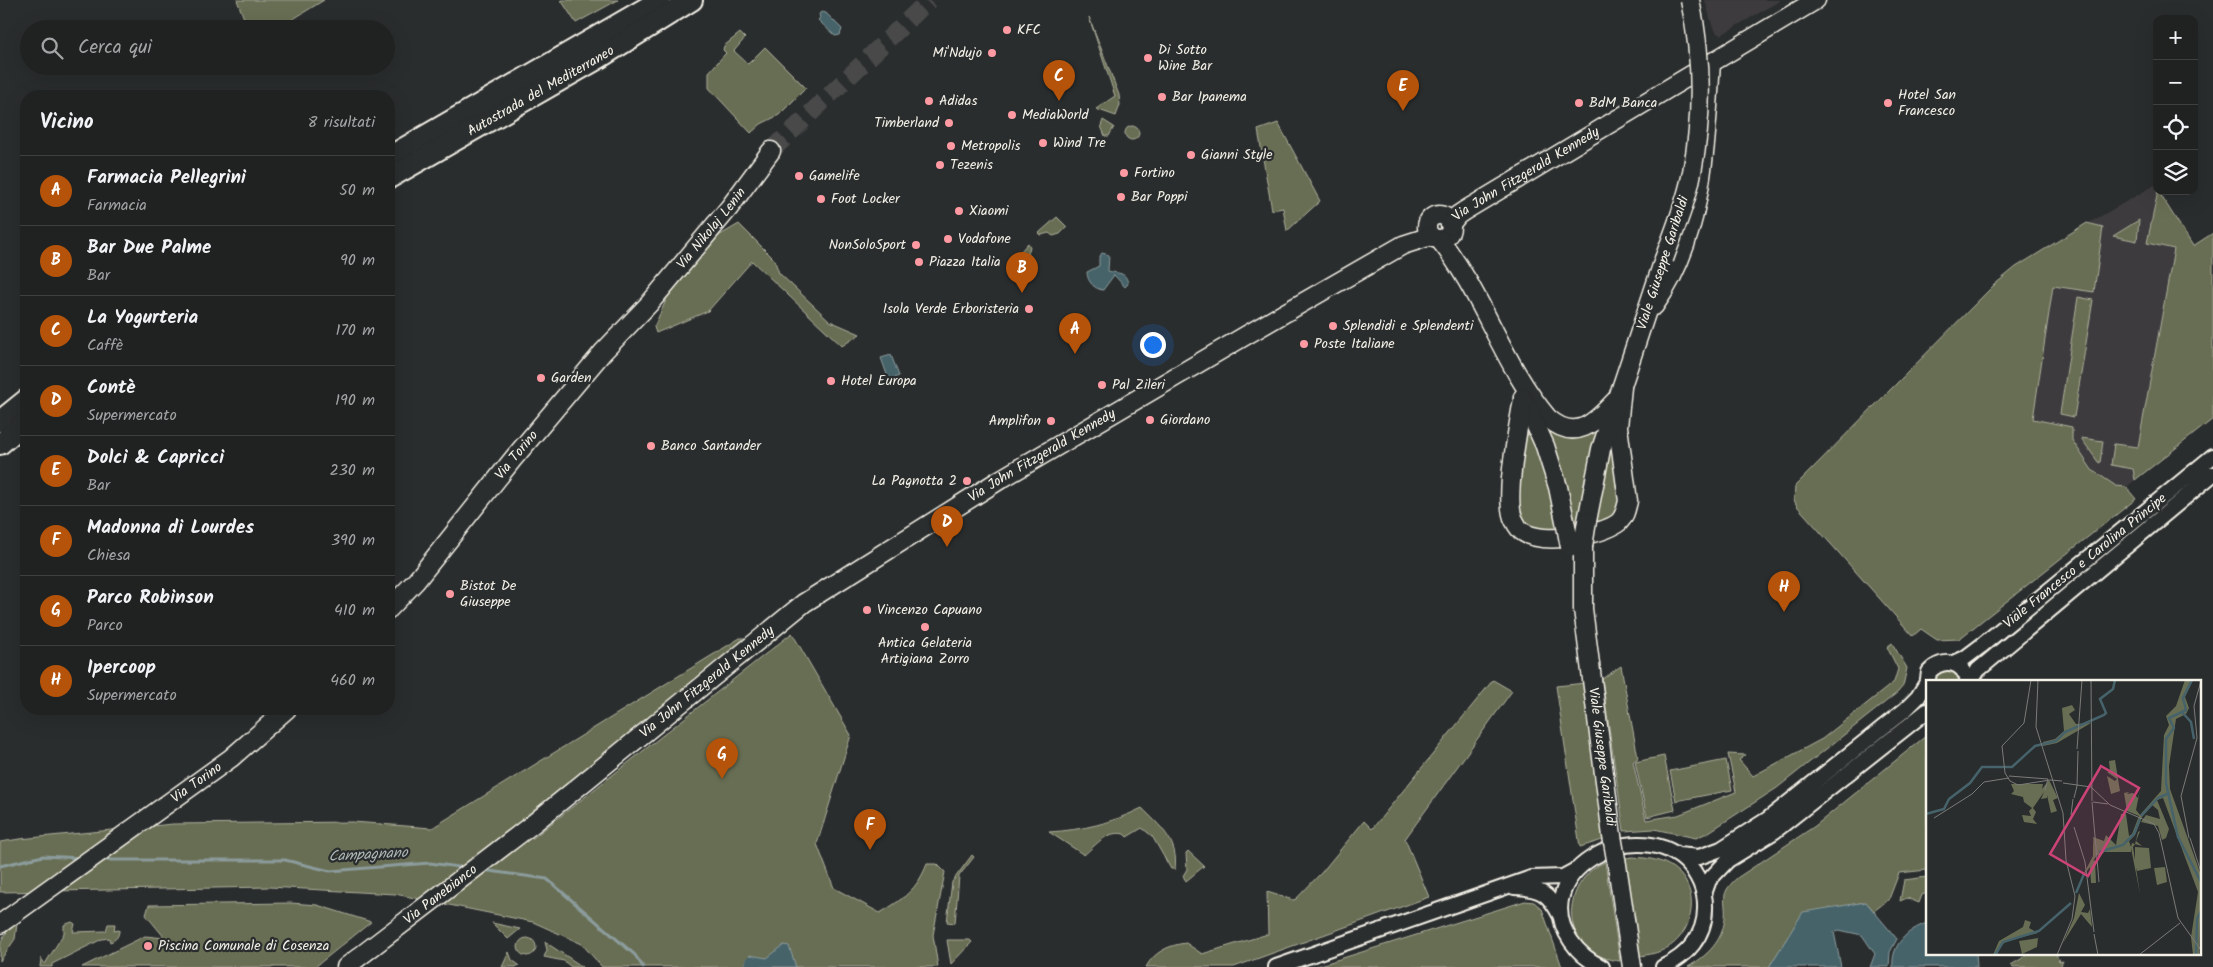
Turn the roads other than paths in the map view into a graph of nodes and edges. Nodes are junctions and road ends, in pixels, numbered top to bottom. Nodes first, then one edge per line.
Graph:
1 (660, 0) edge
2 (692, 0) edge
3 (1690, 0) edge
4 (1816, 0) edge
5 (1711, 63) junction
6 (771, 151) tunnel mouth
7 (395, 154) edge
8 (395, 175) edge
9 (1442, 233) junction
10 (649, 304) joint
11 (1644, 318) junction
12 (1515, 373) junction
13 (1620, 393) junction
14 (1523, 399) junction
15 (20, 405) edge
16 (0, 421) edge
17 (20, 427) edge
18 (0, 444) edge
19 (2213, 456) edge
20 (2213, 474) edge
21 (1576, 547) junction
22 (395, 603) edge
23 (1954, 663) junction
24 (1927, 680) edge
25 (1969, 680) edge
26 (1970, 680) edge
27 (1926, 685) edge
28 (1926, 713) edge
29 (280, 715) edge
30 (534, 822) joint
31 (1678, 855) junction
32 (1578, 868) junction
33 (1506, 887) junction
34 (1704, 894) junction
35 (1560, 915) junction
36 (3, 921) edge
37 (346, 967) edge
38 (1276, 967) edge
39 (1602, 967) edge
40 (1632, 967) edge
41 (1663, 967) edge

1 - 7 highway, Autostrada del Mediterraneo
2 - 8 highway, Autostrada del Mediterraneo
3 - 11 main road, Viale Giuseppe Garibaldi, bridge
4 - 5 main road, Via John Fitzgerald Kennedy
5 - 9 main road, Via John Fitzgerald Kennedy
5 - 11 main road
6 - 10 main road, Via Nikolaj Lenin
9 - 12 main road
9 - 30 main road, Via John Fitzgerald Kennedy
10 - 22 main road, Via Torino
11 - 13 main road, Viale Giuseppe Garibaldi
12 - 13 main road
12 - 14 main road
13 - 14 main road
13 - 21 main road, Viale Giuseppe Garibaldi, bridge
14 - 21 main road, bridge
15 - 16 highway
17 - 18 highway
19 - 23 street, Viale Francesco e Carolina Principe
20 - 26 street, Viale Francesco e Carolina Principe
21 - 40 main road, Viale Giuseppe Garibaldi, bridge
23 - 24 street, Viale Francesco e Carolina Principe
23 - 25 street, Viale Francesco e Carolina Principe
27 - 31 street, Viale Francesco e Carolina Principe
28 - 34 street
29 - 36 main road, Via Torino
30 - 37 main road, Via Panebianco
31 - 32 street
31 - 34 street
32 - 33 street
32 - 35 street
33 - 35 street
33 - 38 street
34 - 41 street
35 - 39 street

